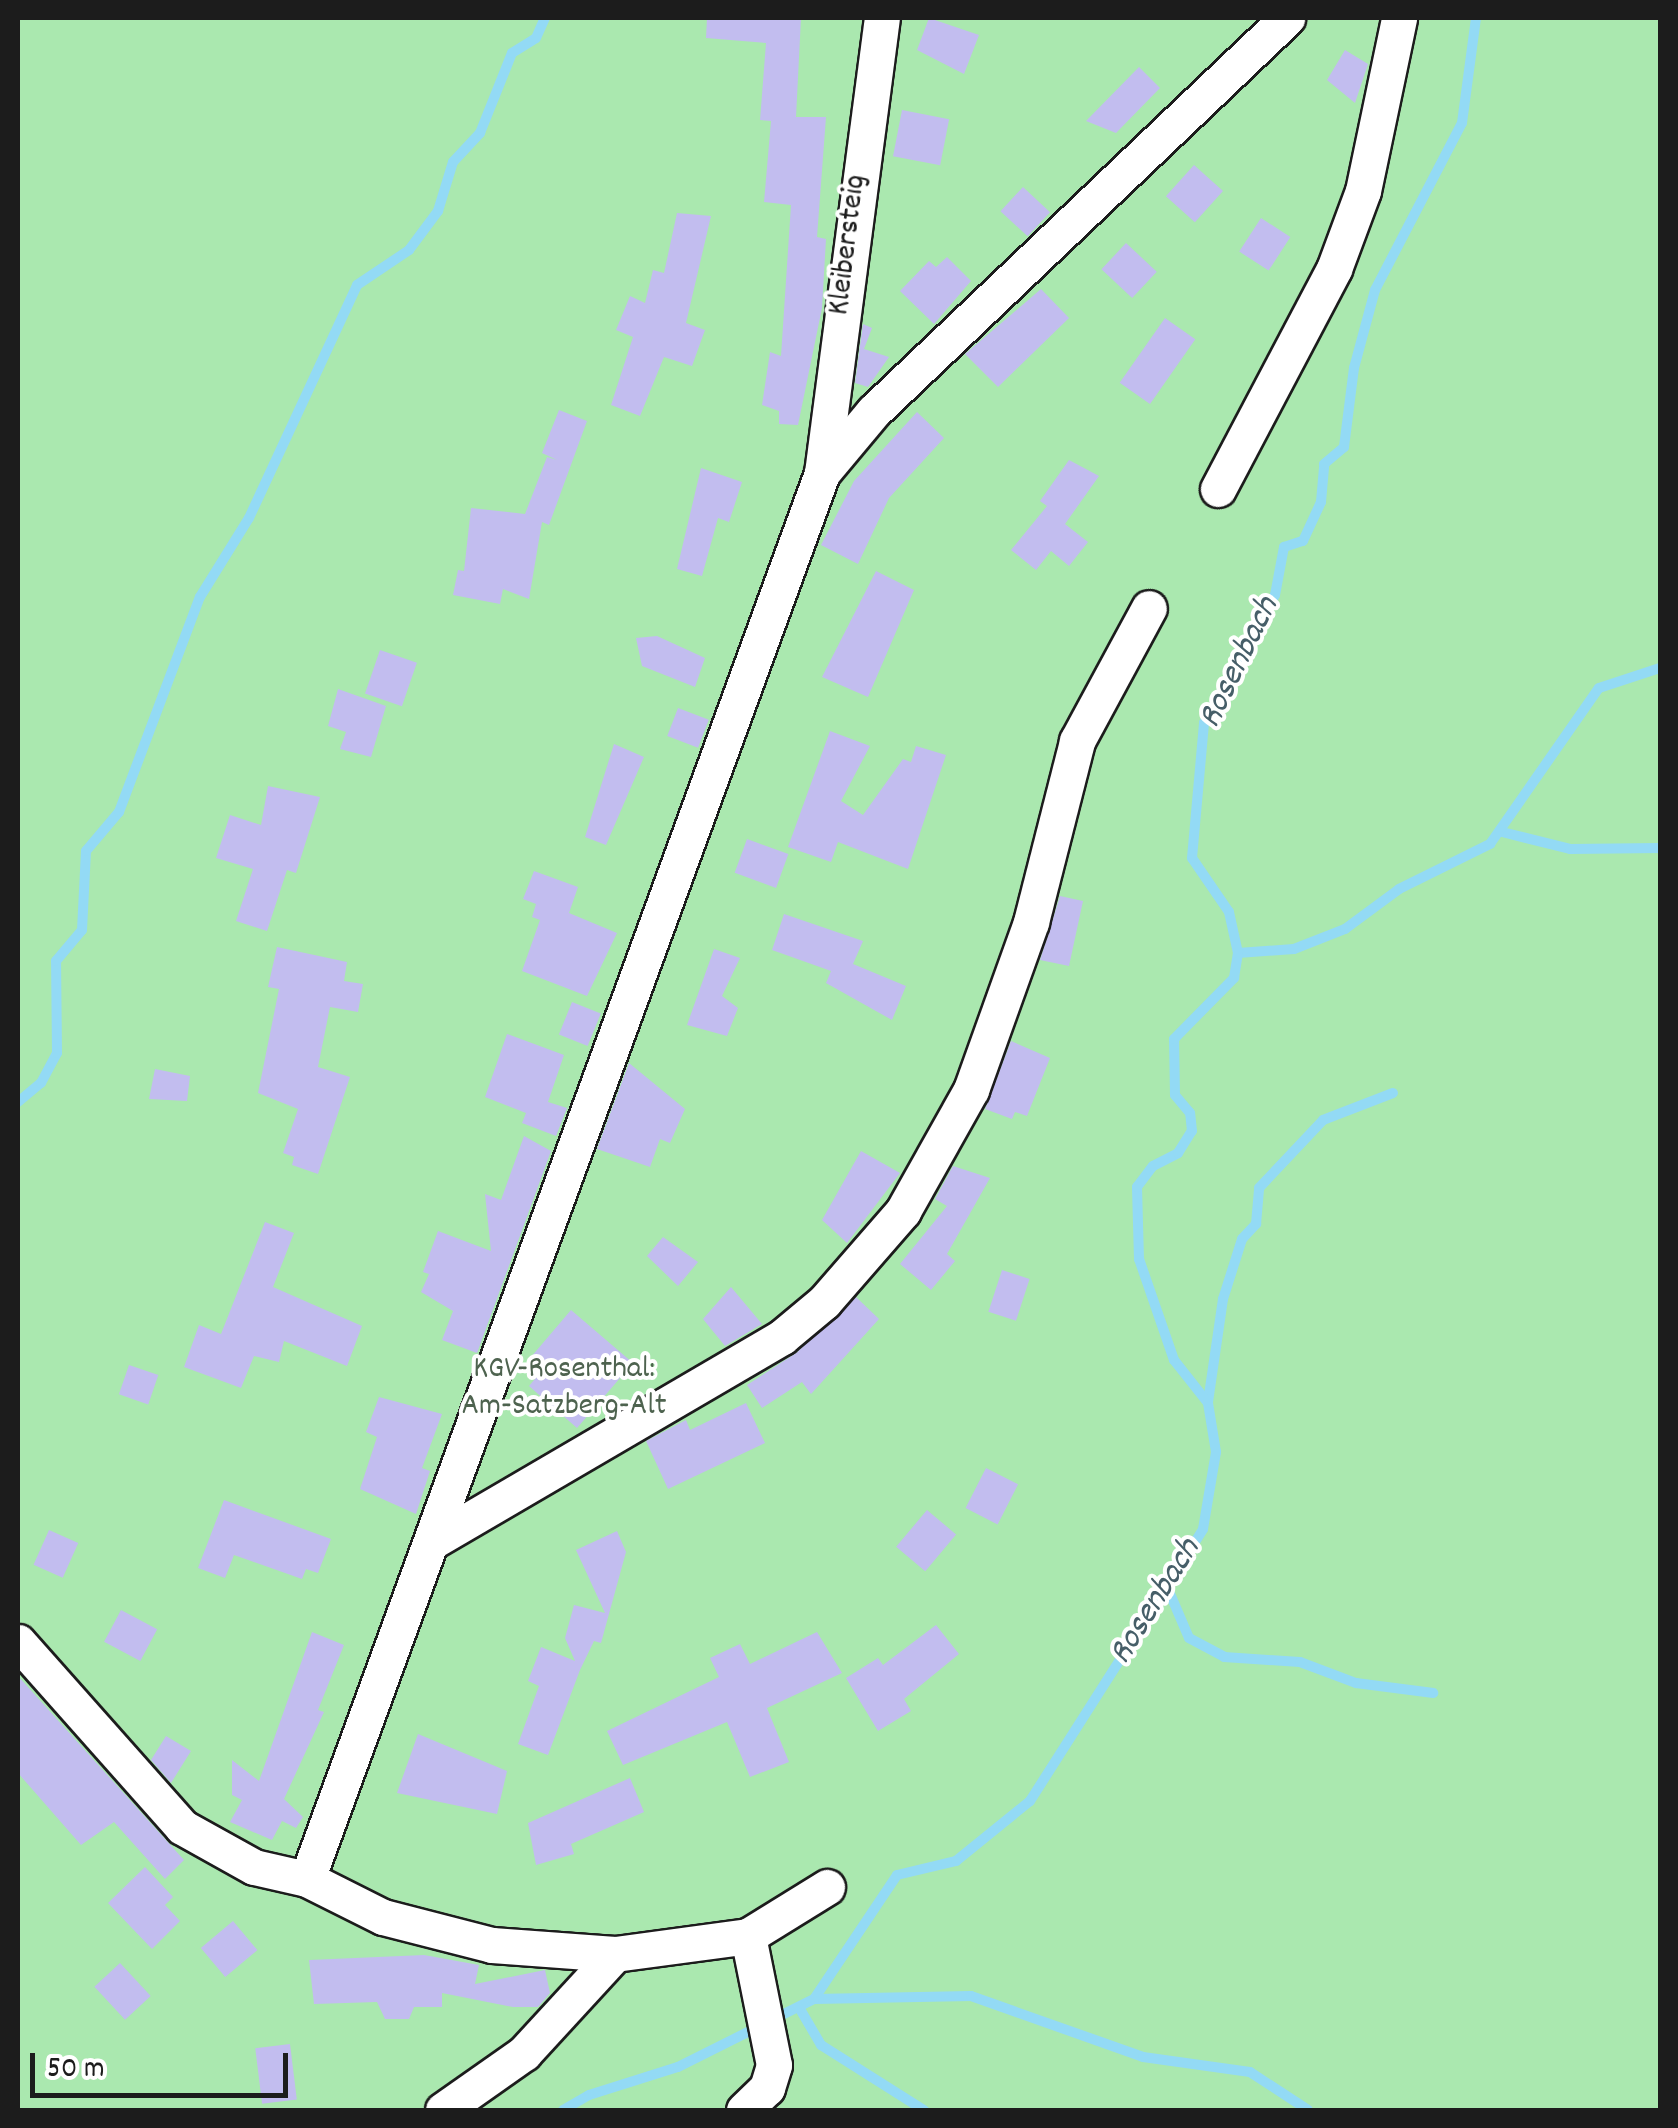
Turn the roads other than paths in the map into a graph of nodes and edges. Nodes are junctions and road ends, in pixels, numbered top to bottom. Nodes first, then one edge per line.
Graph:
1 (882, 18) edge
2 (1287, 18) edge
3 (1399, 18) edge
4 (822, 473) junction
5 (1218, 489) dead end
6 (1149, 608) dead end
7 (433, 1541) junction
8 (18, 1642) edge
9 (307, 1879) junction
10 (828, 1887) dead end
11 (751, 1948) junction
12 (615, 1954) junction
13 (443, 2110) edge
14 (744, 2110) edge

1 - 4 street, Kleibersteig
2 - 4 street
3 - 5 street
4 - 7 street
6 - 7 street
7 - 9 street
8 - 9 street
9 - 12 street
10 - 11 street
11 - 12 street
11 - 14 street
12 - 13 street

